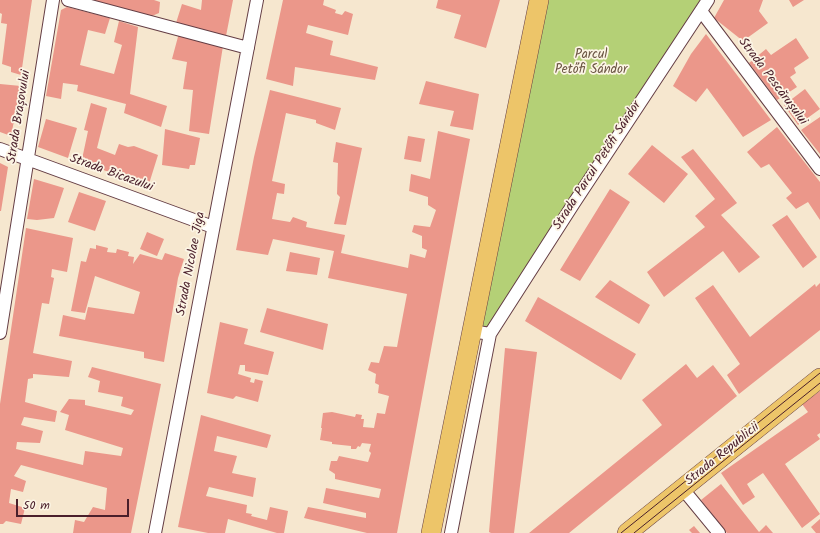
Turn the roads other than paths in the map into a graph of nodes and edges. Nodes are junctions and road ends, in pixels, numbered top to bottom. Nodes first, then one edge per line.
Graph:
1 (53, 0) edge
2 (68, 0) edge
3 (257, 0) edge
4 (539, 0) edge
5 (708, 0) edge
6 (701, 11) junction
7 (248, 48) junction
8 (0, 148) edge
9 (27, 159) junction
10 (820, 169) edge
11 (213, 226) junction
12 (472, 331) junction
13 (0, 333) edge
14 (490, 334) junction
15 (820, 378) edge
16 (682, 488) junction
17 (155, 533) edge
18 (431, 533) edge
19 (451, 533) edge
20 (627, 533) edge
21 (719, 533) edge

1 - 9 street, Strada Brașovului
2 - 7 street
3 - 7 street, Strada Nicolae Jiga
4 - 12 main road
5 - 6 street, Strada Parcul Petőfi Sándor
6 - 10 street, Strada Pescărușului
6 - 14 street, Strada Parcul Petőfi Sándor
7 - 11 street, Strada Nicolae Jiga
8 - 9 street, Strada Bicazului
9 - 11 street, Strada Bicazului
9 - 13 street, Strada Brașovului
11 - 17 street, Strada Nicolae Jiga
12 - 14 street
12 - 18 main road
14 - 19 street, Strada Parcul Petőfi Sándor
15 - 16 main road, Strada Republicii
16 - 20 main road, Strada Republicii
16 - 21 street

